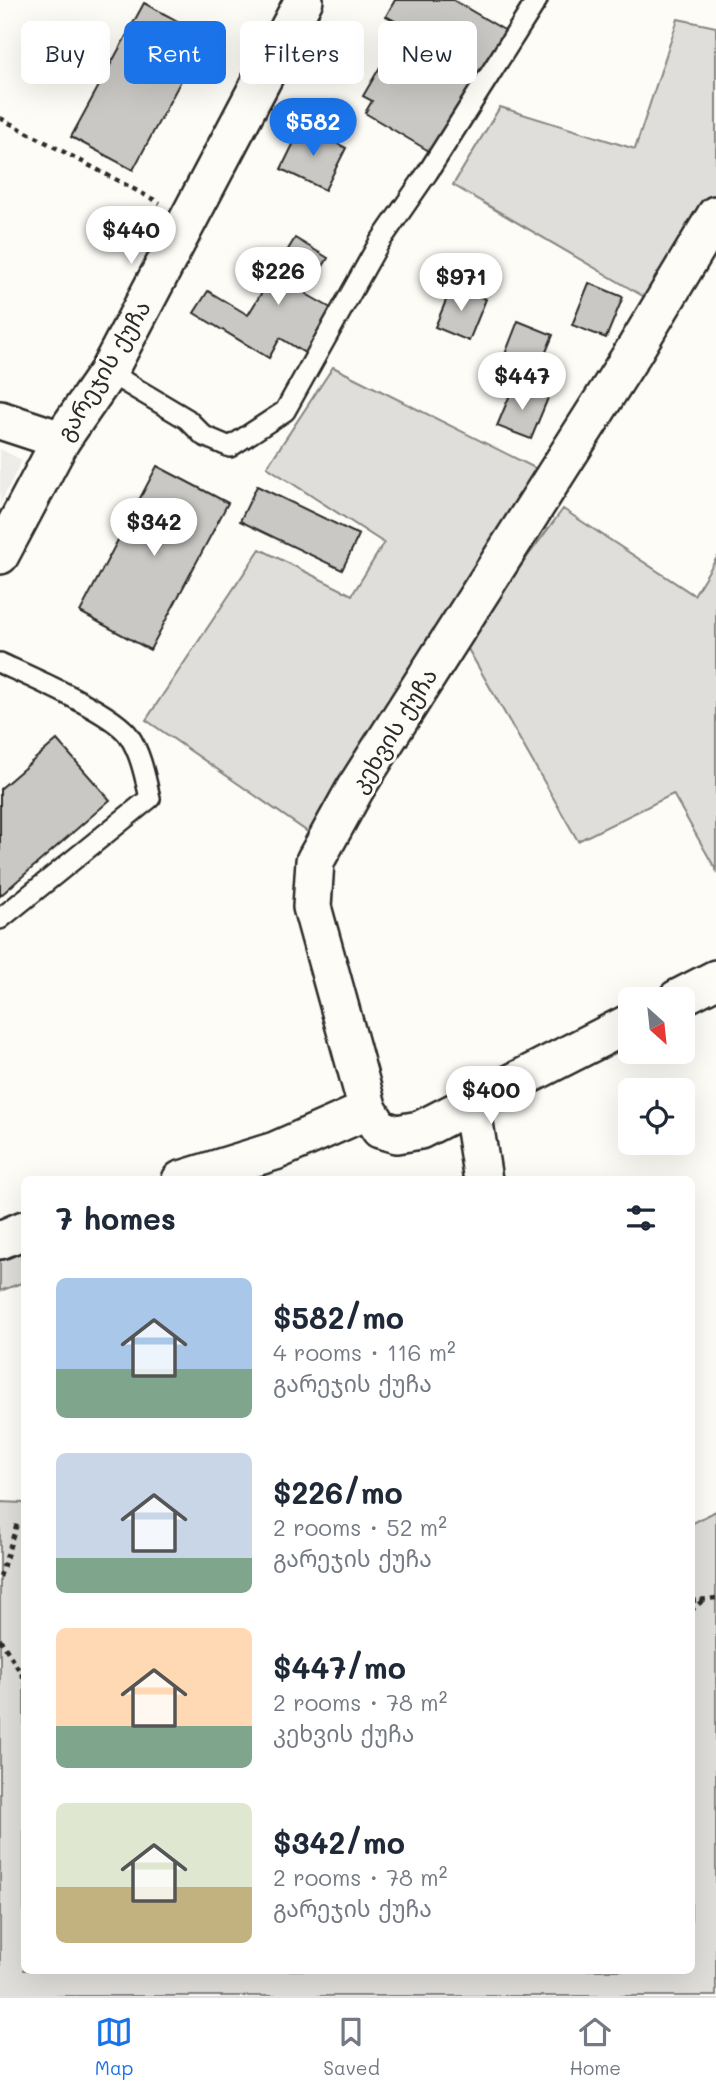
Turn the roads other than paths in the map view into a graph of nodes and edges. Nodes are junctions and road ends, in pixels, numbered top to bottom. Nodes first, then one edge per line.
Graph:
1 (304, 0) edge
2 (537, 0) edge
3 (716, 215) edge
4 (108, 372) junction
5 (0, 420) edge
6 (61, 440) junction
7 (0, 555) edge
8 (0, 663) edge
9 (0, 919) edge
10 (714, 984) edge
11 (695, 992) edge
12 (618, 1029) edge
13 (471, 1104) junction
14 (368, 1110) junction
15 (194, 1176) edge
16 (482, 1176) edge
17 (21, 1231) edge
18 (0, 1240) edge

1 - 4 street, გარეჯის ქუჩა
2 - 4 lane
3 - 14 street, კეხვის ქუჩა
4 - 6 street, გარეჯის ქუჩა
5 - 6 street
6 - 7 street, გარეჯის ქუჩა
8 - 9 lane
10 - 11 street
12 - 13 street
13 - 14 street
13 - 16 street
14 - 15 street
17 - 18 street

